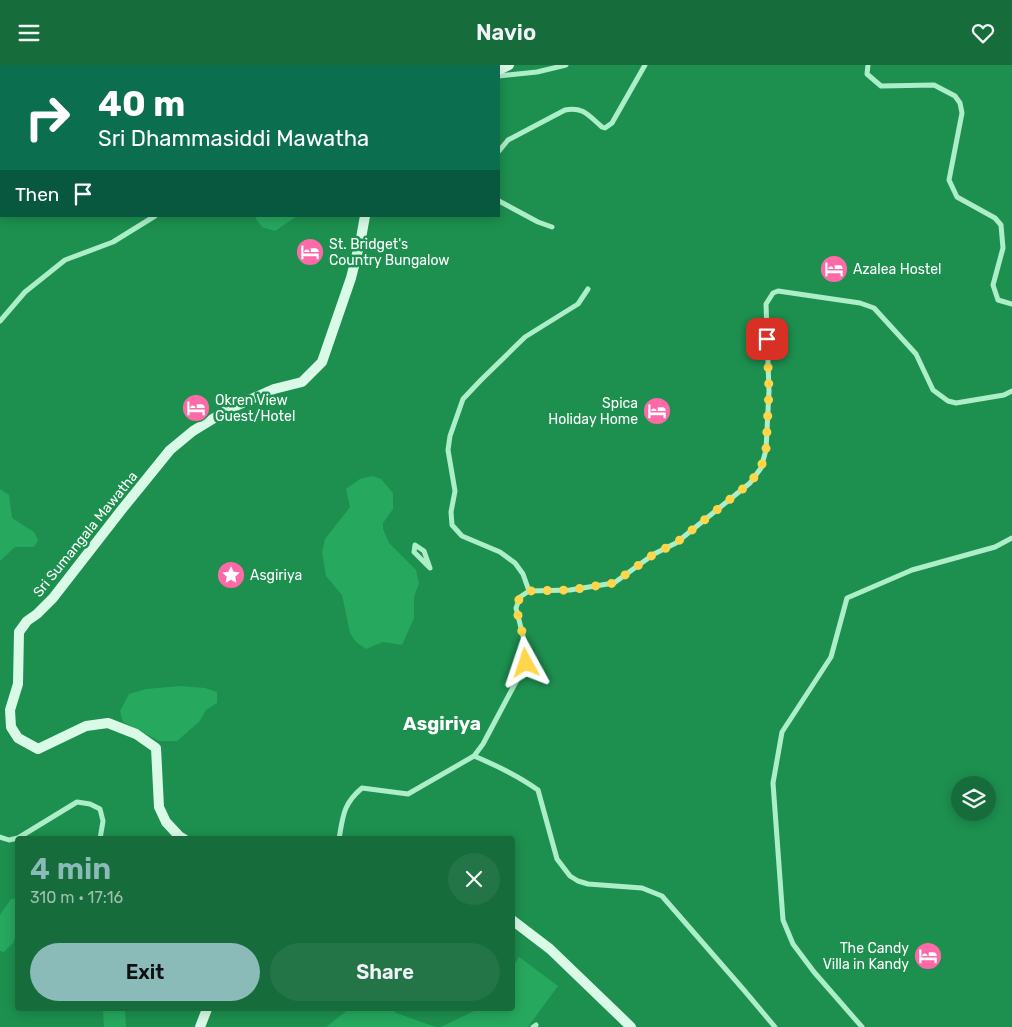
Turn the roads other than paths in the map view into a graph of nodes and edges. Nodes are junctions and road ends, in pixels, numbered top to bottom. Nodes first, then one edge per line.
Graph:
1 (566, 65) edge
2 (645, 65) edge
3 (868, 65) edge
4 (500, 76) edge
5 (500, 150) edge
6 (500, 202) edge
7 (153, 217) edge
8 (364, 217) edge
9 (552, 227) dead end
10 (588, 289) dead end
11 (1012, 304) edge
12 (0, 321) edge
13 (1012, 391) edge
14 (1012, 538) edge
15 (424, 551) joint
16 (528, 591) junction
17 (474, 756) junction
18 (21, 836) edge
19 (100, 836) edge
20 (179, 836) edge
21 (340, 836) edge
22 (0, 837) edge
23 (15, 839) edge
24 (515, 922) edge
25 (206, 1011) edge
26 (200, 1027) edge
27 (631, 1027) edge
28 (775, 1027) edge
29 (862, 1027) edge

1 - 4 street
2 - 5 street
3 - 11 street
6 - 9 street
7 - 12 street
8 - 20 street, Sri Sumangala Mawatha
10 - 16 street
13 - 16 street
14 - 29 street
15 - 15 street
16 - 17 street
17 - 21 street
17 - 28 street
18 - 19 street
22 - 23 street
24 - 27 street
25 - 26 street

